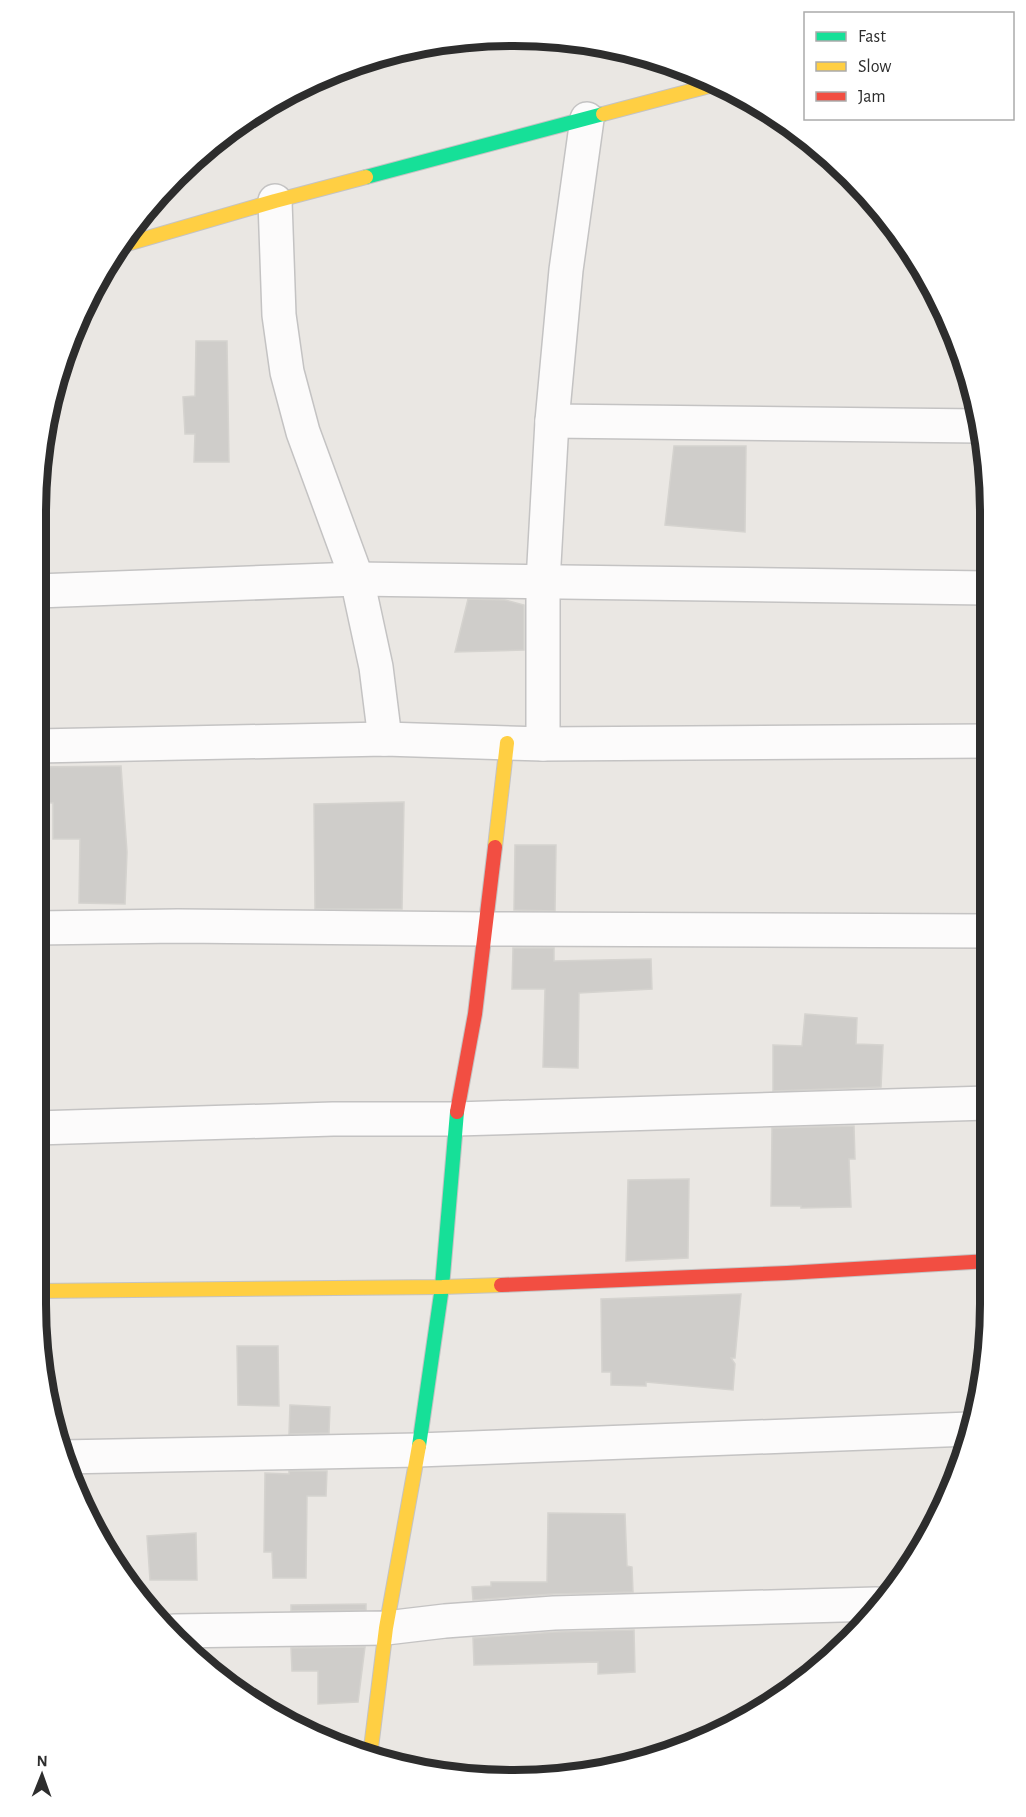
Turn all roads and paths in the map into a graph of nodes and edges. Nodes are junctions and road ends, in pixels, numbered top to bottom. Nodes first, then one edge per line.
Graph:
1 (703, 88) edge
2 (587, 118) junction
3 (275, 201) junction
4 (134, 242) edge
5 (552, 421) junction
6 (972, 426) edge
7 (357, 579) junction
8 (543, 582) junction
9 (980, 588) edge
10 (46, 591) edge
11 (385, 739) junction
12 (980, 741) edge
13 (507, 743) junction
14 (543, 744) junction
15 (46, 746) edge
16 (46, 928) edge
17 (485, 929) junction
18 (980, 931) edge
19 (980, 1103) edge
20 (456, 1119) junction
21 (46, 1128) edge
22 (980, 1262) edge
23 (442, 1287) junction
24 (46, 1291) edge
25 (963, 1429) edge
26 (418, 1450) junction
27 (72, 1457) edge
28 (870, 1604) edge
29 (386, 1628) junction
30 (180, 1631) edge
31 (371, 1748) edge

1 - 2 street
2 - 3 street
2 - 5 street
3 - 4 street
3 - 7 street
5 - 6 street
5 - 8 street
7 - 8 street
7 - 10 street
7 - 11 street
8 - 9 street
8 - 14 street
11 - 13 street
11 - 15 street
12 - 14 street
13 - 14 street
13 - 17 street
16 - 17 street
17 - 18 street
17 - 20 street
19 - 20 street
20 - 21 street
20 - 23 street
22 - 23 street
23 - 24 street
23 - 26 street
25 - 26 street
26 - 27 street
26 - 29 street
28 - 29 street
29 - 30 street
29 - 31 street

